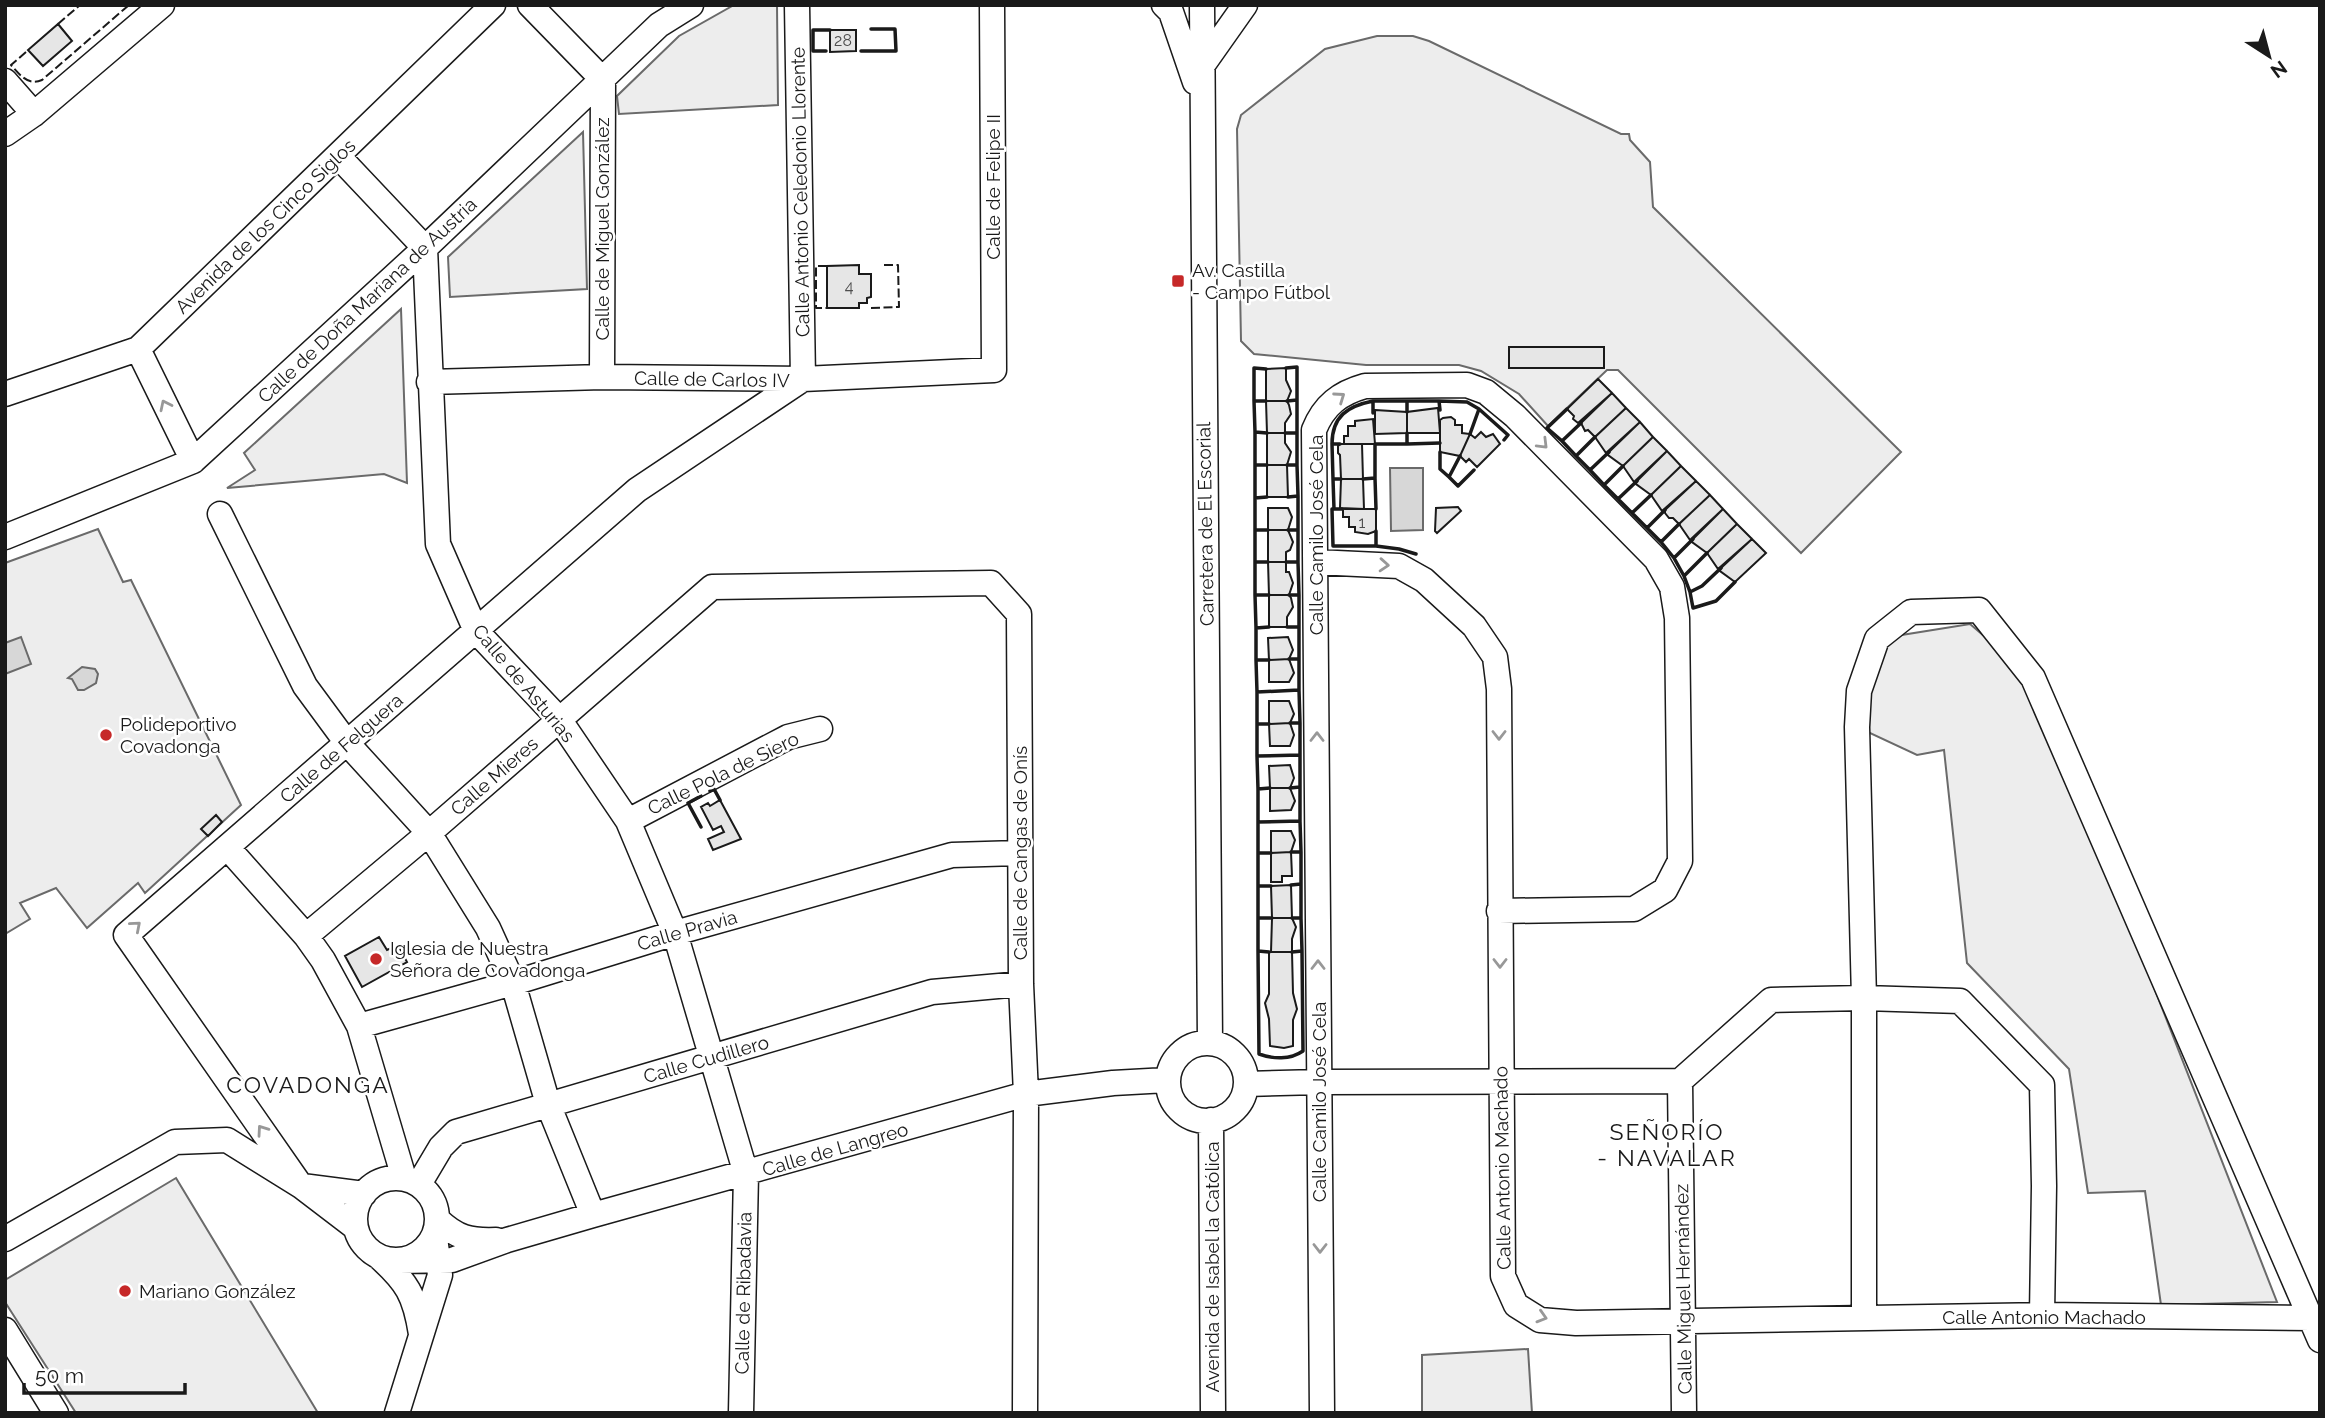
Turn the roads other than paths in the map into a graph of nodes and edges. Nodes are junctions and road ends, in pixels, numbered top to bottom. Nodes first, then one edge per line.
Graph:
1 (162, 5) edge
2 (493, 5) edge
3 (530, 5) edge
4 (691, 5) edge
5 (797, 5) edge
6 (992, 5) edge
7 (1164, 5) edge
8 (1202, 5) edge
9 (1245, 5) edge
10 (1202, 66) junction
11 (603, 80) junction
12 (5, 81) edge
13 (1202, 103) junction
14 (34, 114) junction
15 (5, 134) edge
16 (338, 156) junction
17 (425, 248) junction
18 (138, 349) junction
19 (994, 370) joint
20 (602, 377) junction
21 (803, 379) junction
22 (429, 382) junction
23 (5, 394) edge
24 (193, 461) junction
25 (220, 514) dead end
26 (5, 537) edge
27 (1316, 562) junction
28 (712, 587) joint
29 (476, 631) junction
30 (559, 719) junction
31 (820, 729) dead end
32 (347, 743) junction
33 (628, 821) junction
34 (429, 833) junction
35 (227, 847) junction
36 (1020, 853) junction
37 (1499, 911) junction
38 (675, 933) junction
39 (306, 936) junction
40 (513, 983) junction
41 (1021, 984) junction
42 (1864, 998) junction
43 (359, 1026) junction
44 (1210, 1042) junction
45 (712, 1058) junction
46 (1167, 1080) junction
47 (1680, 1081) junction
48 (1319, 1082) junction
49 (1500, 1082) junction
50 (1246, 1084) junction
51 (1026, 1094) junction
52 (548, 1104) junction
53 (1211, 1121) junction
54 (746, 1174) junction
55 (412, 1181) junction
56 (301, 1186) junction
57 (363, 1194) junction
58 (593, 1215) junction
59 (436, 1227) junction
60 (356, 1228) junction
61 (5, 1239) edge
62 (507, 1240) junction
63 (474, 1252) junction
64 (389, 1258) junction
65 (438, 1260) junction
66 (434, 1297) junction
67 (2042, 1315) junction
68 (1864, 1317) junction
69 (1684, 1321) junction
70 (2315, 1329) edge
71 (5, 1330) edge
72 (421, 1334) junction
73 (56, 1413) edge
74 (397, 1413) edge
75 (741, 1413) edge
76 (1026, 1413) edge
77 (1213, 1413) edge
78 (1322, 1413) edge
79 (1684, 1413) edge

1 - 14 street
2 - 16 street, Avenida de los Cinco Siglos
3 - 11 street
4 - 11 street, Calle de Doña Mariana de Austria
5 - 21 street, Calle Antonio Celedonio Llorente
6 - 19 street, Calle de Felipe II
7 - 13 street
8 - 10 street, Carretera de El Escorial
9 - 10 street
10 - 13 street, Carretera de El Escorial
11 - 17 street, Calle de Doña Mariana de Austria
11 - 20 street, Calle de Miguel González
12 - 14 street
13 - 44 street, Carretera de El Escorial
14 - 15 street
16 - 17 street
16 - 18 street, Avenida de los Cinco Siglos
17 - 22 street, Calle de Asturias
17 - 24 street, Calle de Doña Mariana de Austria
18 - 23 street, Avenida de los Cinco Siglos
24 -> 18 street
19 - 21 street, Calle de Carlos IV
20 - 21 street, Calle de Carlos IV
20 - 22 street, Calle de Carlos IV
21 - 29 street, Calle de Felguera
22 - 29 street, Calle de Asturias
24 - 26 street, Calle de Doña Mariana de Austria
25 - 32 street
27 -> 37 street, Calle Antonio Machado
27 -> 37 street, Calle Camilo José Cela
48 -> 27 street, Calle Camilo José Cela
28 - 30 street, Calle Mieres
28 - 36 street, Calle de Cangas de Onís
29 - 30 street, Calle de Asturias
29 - 32 street, Calle de Felguera
30 - 33 street, Calle de Asturias
30 - 34 street, Calle Mieres
31 - 33 street, Calle Pola de Siero
32 - 34 street
32 - 35 street, Calle de Felguera
33 - 38 street, Calle de Asturias
34 - 39 street, Calle Mieres
34 - 40 street
35 - 39 street
56 -> 35 street, Calle de Felguera
36 - 38 street, Calle Pravia
36 - 41 street, Calle de Cangas de Onís
37 -> 49 street, Calle Antonio Machado
38 - 40 street, Calle Pravia
38 - 45 street, Calle de Asturias
39 - 43 street
40 - 43 street, Calle Pravia
40 - 52 street
41 - 45 street, Calle Cudillero
41 - 51 street, Calle de Cangas de Onís
42 - 47 street
42 - 67 street
42 - 68 street
42 - 70 street
43 - 55 street
44 - 46 street
44 - 50 street
45 - 52 street, Calle Cudillero
45 - 54 street, Calle de Asturias
46 - 51 street, Calle de Langreo
46 - 53 street
47 - 49 street
47 - 69 street, Calle Miguel Hernández
48 - 49 street
48 - 50 street
48 -> 78 street, Calle Camilo José Cela
49 -> 69 street, Calle Antonio Machado
50 - 53 street
51 - 54 street, Calle de Langreo
51 - 76 street, Calle de Cangas de Onís
52 - 55 street, Calle Cudillero
52 - 58 street
53 - 77 street, Avenida de Isabel la Católica
54 - 58 street, Calle de Langreo
54 - 75 street, Calle de Ribadavia
55 - 57 street
55 - 59 street
56 - 57 street
56 - 60 street
56 - 61 street
57 - 60 street
58 - 62 street, Calle de Langreo
59 - 62 street
59 - 64 street
59 - 65 street
60 - 64 street
62 - 63 street
63 - 65 street
63 - 66 street
64 - 65 street
64 - 72 street
65 - 66 street
66 - 72 street
67 - 68 street, Calle Antonio Machado
67 - 70 street, Calle Antonio Machado
68 - 69 street, Calle Antonio Machado
69 - 79 street, Calle Miguel Hernández
71 - 73 street
72 - 74 street

